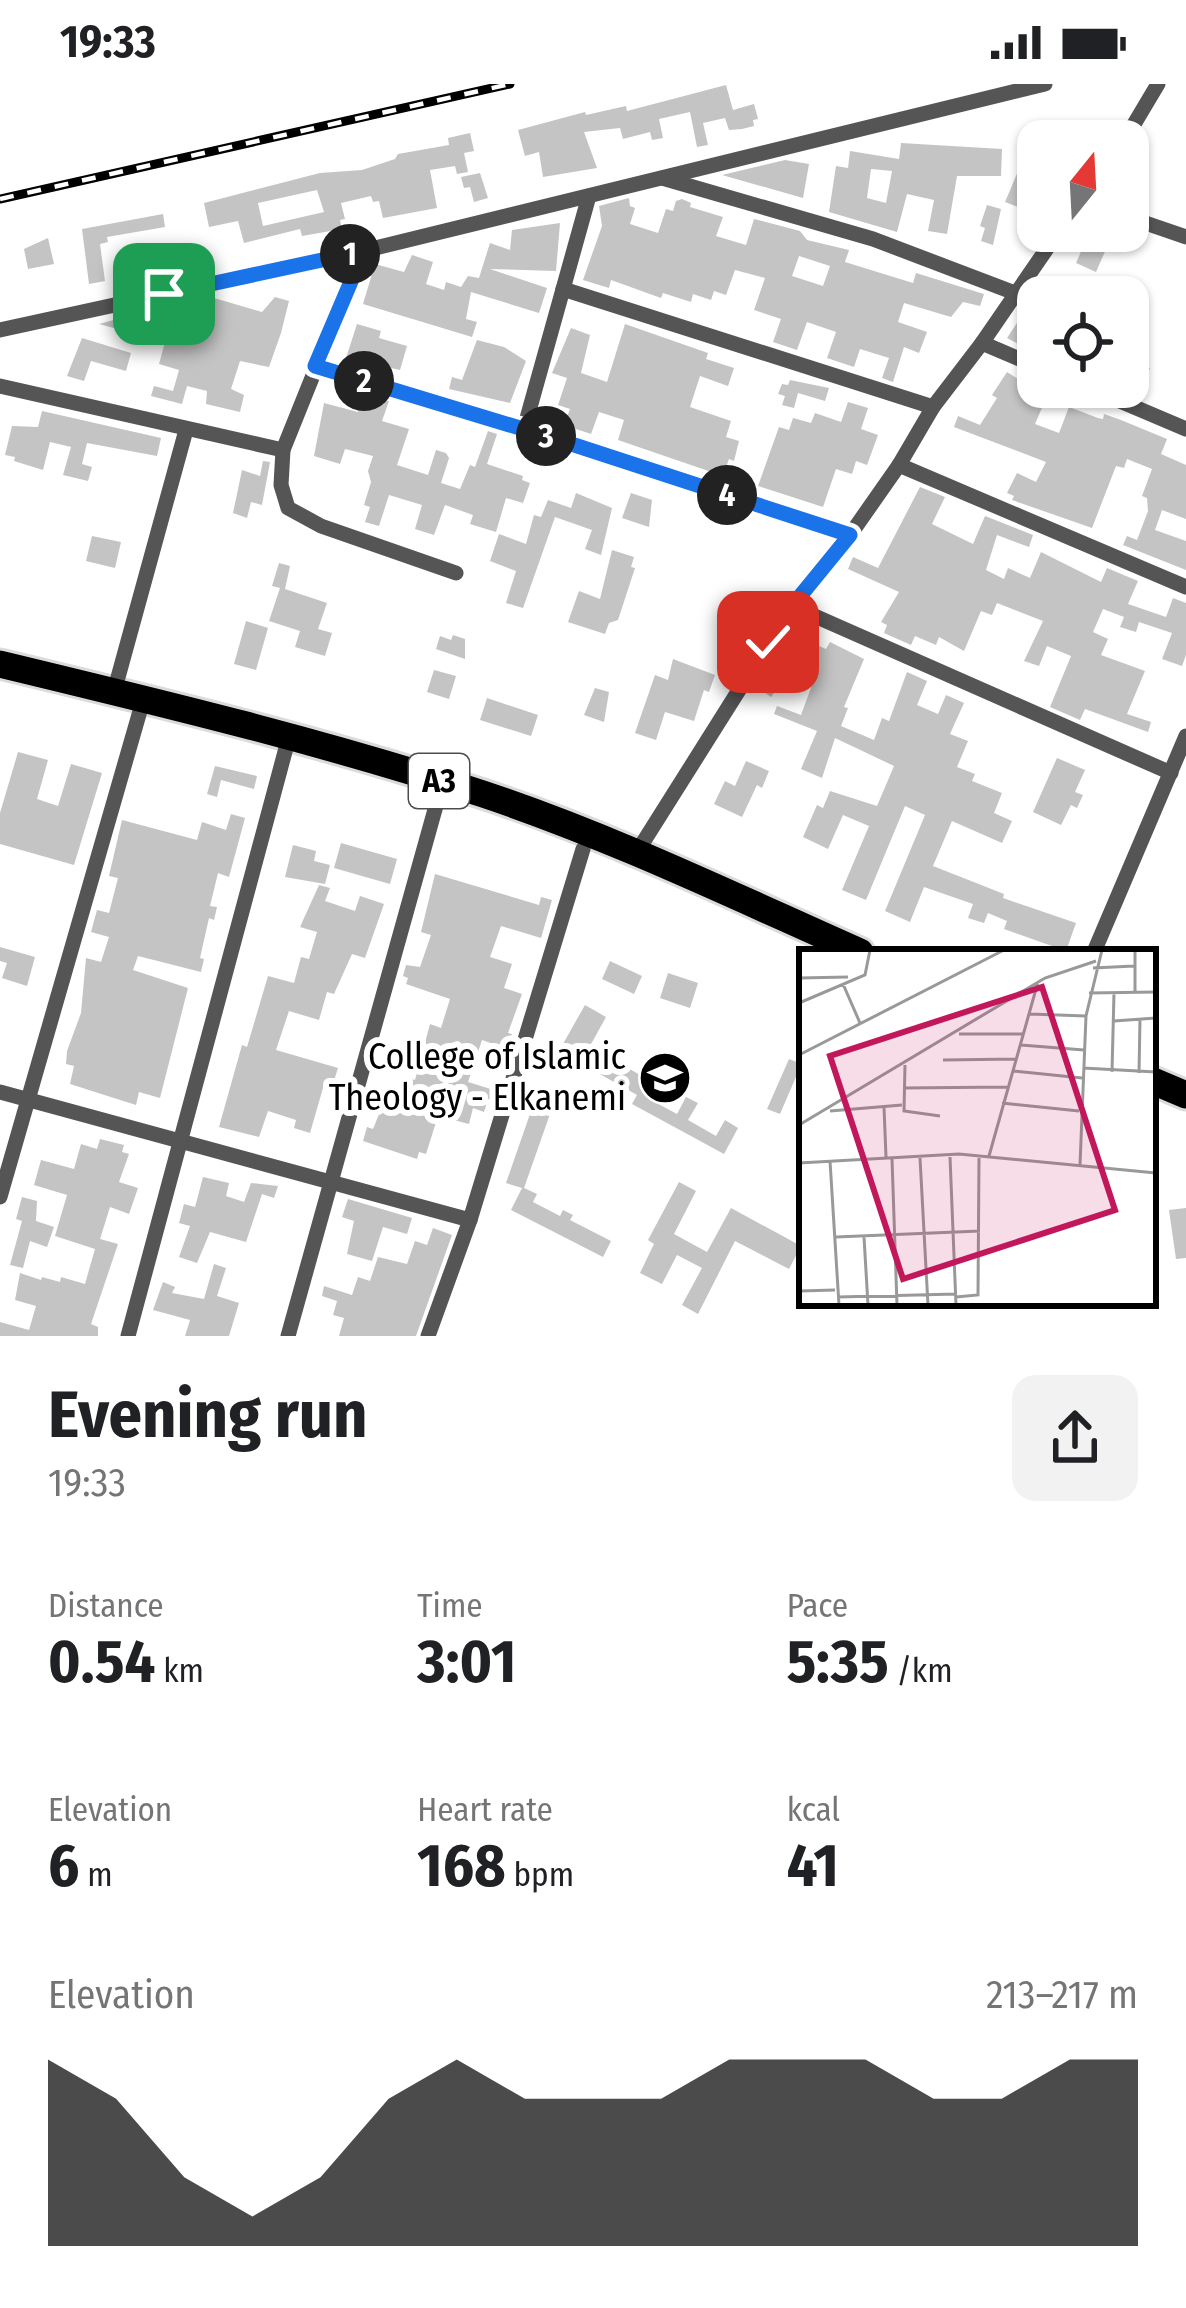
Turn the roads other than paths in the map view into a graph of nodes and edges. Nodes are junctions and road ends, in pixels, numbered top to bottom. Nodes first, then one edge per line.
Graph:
1 (1045, 84) edge
2 (1158, 84) edge
3 (1137, 120) edge
4 (659, 178) junction
5 (589, 196) junction
6 (1149, 224) edge
7 (1186, 237) edge
8 (364, 251) junction
9 (1044, 252) edge
10 (563, 289) junction
11 (1015, 293) junction
12 (0, 330) edge
13 (982, 344) junction
14 (1017, 358) edge
15 (315, 366) junction
16 (0, 386) edge
17 (933, 407) junction
18 (1136, 408) edge
19 (524, 429) junction
20 (1186, 429) edge
21 (186, 430) junction
22 (283, 450) junction
23 (899, 465) junction
24 (850, 535) junction
25 (457, 573) dead end
26 (1186, 587) edge
27 (792, 606) junction
28 (0, 664) edge
29 (0, 676) edge
30 (114, 692) junction
31 (140, 712) junction
32 (1186, 736) edge
33 (286, 748) junction
34 (1171, 773) junction
35 (439, 795) junction
36 (584, 849) junction
37 (637, 852) junction
38 (816, 949) edge
39 (853, 949) edge
40 (1095, 949) edge
41 (1156, 1082) edge
42 (0, 1092) edge
43 (1186, 1095) edge
44 (1156, 1099) edge
45 (26, 1100) junction
46 (1186, 1113) edge
47 (178, 1141) junction
48 (333, 1180) junction
49 (0, 1197) edge
50 (470, 1220) junction
51 (128, 1336) edge
52 (288, 1336) edge
53 (428, 1336) edge

1 - 4 street
2 - 3 street
4 - 5 street
4 - 11 street
5 - 8 street
5 - 10 street
6 - 7 street
8 - 12 street
8 - 15 street
9 - 11 street
10 - 17 street
10 - 19 street
11 - 13 street
13 - 14 street
13 - 17 street
15 - 19 street
15 - 22 street
16 - 21 street
17 - 23 street
18 - 20 street
19 - 24 street
21 - 22 street
21 - 30 street
22 - 25 street
23 - 24 street
23 - 26 street
24 - 27 street
27 - 34 street
27 - 37 street
28 - 30 highway, A3
29 - 31 highway, A3
30 - 37 highway, A3
31 - 33 highway, A3
31 - 45 street
32 - 34 street
33 - 35 highway, A3
33 - 47 street
34 - 40 street
35 - 36 highway, A3
35 - 48 street
36 - 38 highway, A3
36 - 50 street
37 - 39 highway, A3
41 - 43 highway
42 - 45 street
44 - 46 highway
45 - 47 street
45 - 49 street
47 - 48 street
47 - 51 street
48 - 50 street
48 - 52 street
50 - 53 street

